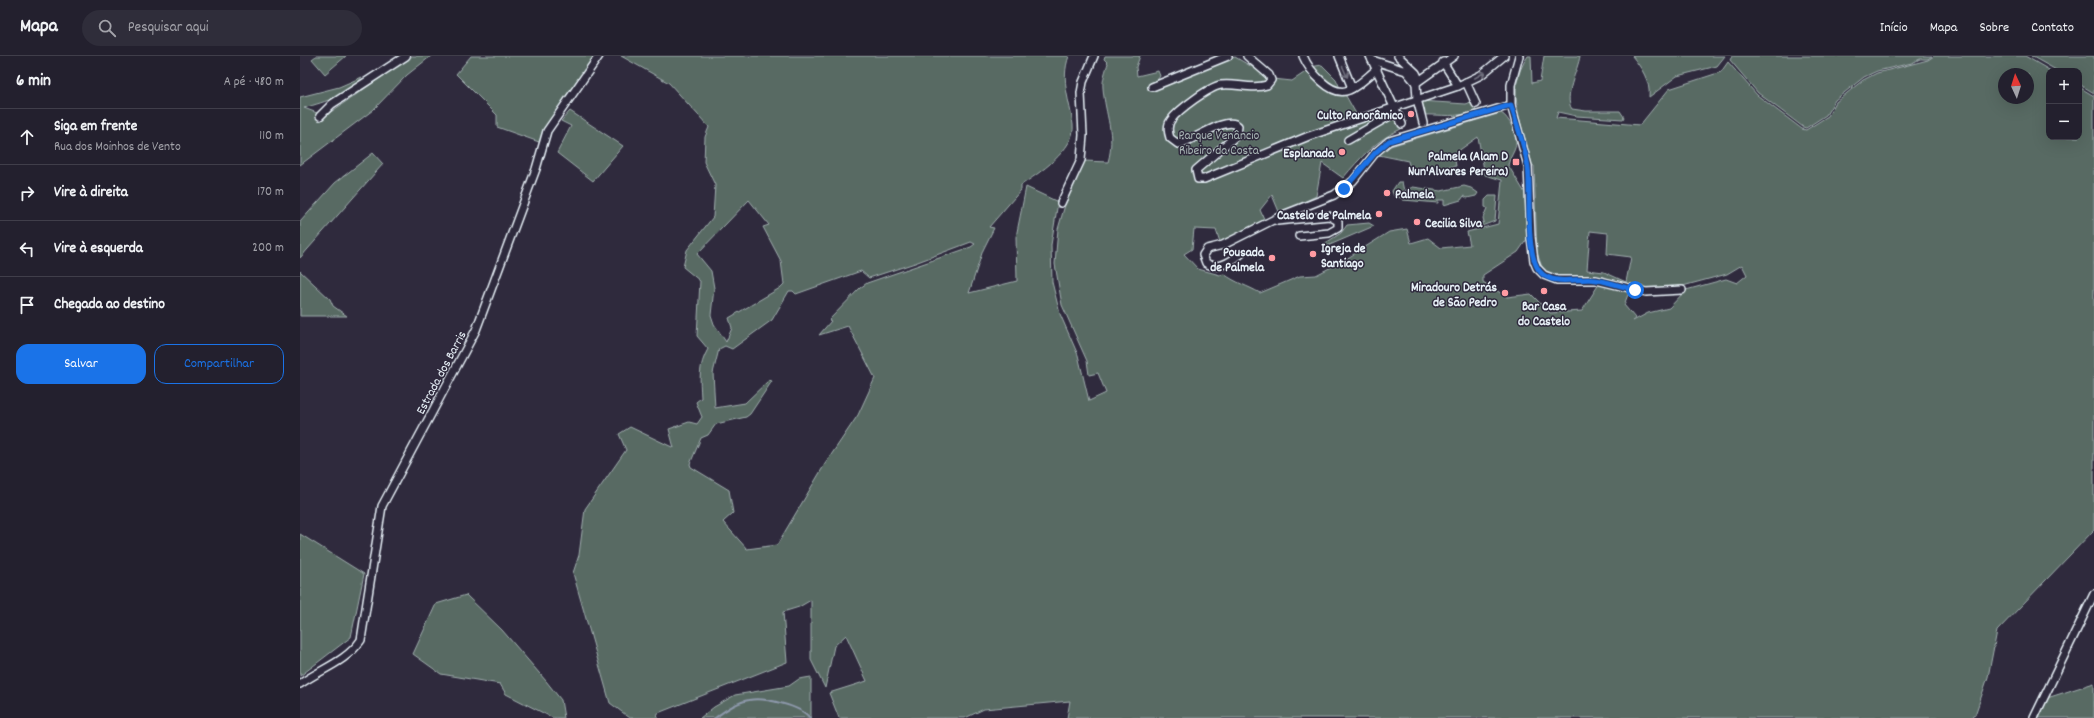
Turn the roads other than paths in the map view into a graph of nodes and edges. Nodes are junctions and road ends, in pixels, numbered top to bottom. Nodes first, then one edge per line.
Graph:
1 (406, 56) edge
2 (599, 56) edge
3 (1094, 56) edge
4 (1228, 56) edge
5 (1247, 56) edge
6 (1303, 56) edge
7 (1339, 56) edge
8 (1398, 56) edge
9 (1454, 56) edge
10 (1504, 56) edge
11 (1518, 56) edge
12 (1371, 58) edge
13 (1443, 62) junction
14 (1377, 69) junction
15 (1466, 82) junction
16 (1416, 83) junction
17 (1458, 86) junction
18 (1152, 87) dead end
19 (1352, 88) junction
20 (1417, 99) junction
21 (1476, 104) dead end
22 (1511, 105) junction
23 (1395, 106) junction
24 (320, 116) dead end
25 (1423, 123) dead end
26 (1402, 124) dead end
27 (1348, 140) dead end
28 (1061, 203) dead end
29 (1269, 222) junction
30 (1299, 236) dead end
31 (1241, 254) dead end
32 (1682, 290) dead end
33 (2094, 594) edge
34 (300, 684) edge
35 (2034, 718) edge

1 - 24 street
2 - 34 street, Estrada dos Barris
3 - 28 street
4 - 18 street
5 - 23 street
6 - 19 street
7 -> 19 street
8 - 16 street
9 - 13 street
15 -> 10 street
11 - 22 street
12 - 14 street
12 - 16 street
13 - 16 street
13 - 17 street
14 - 19 street
14 - 23 street
15 - 17 street
15 - 21 street
16 - 20 street
17 - 20 street
20 - 23 street
20 - 25 street
22 - 29 street
22 - 32 street
23 - 26 street
23 - 27 street
29 - 30 street
29 - 31 street
33 - 35 street

